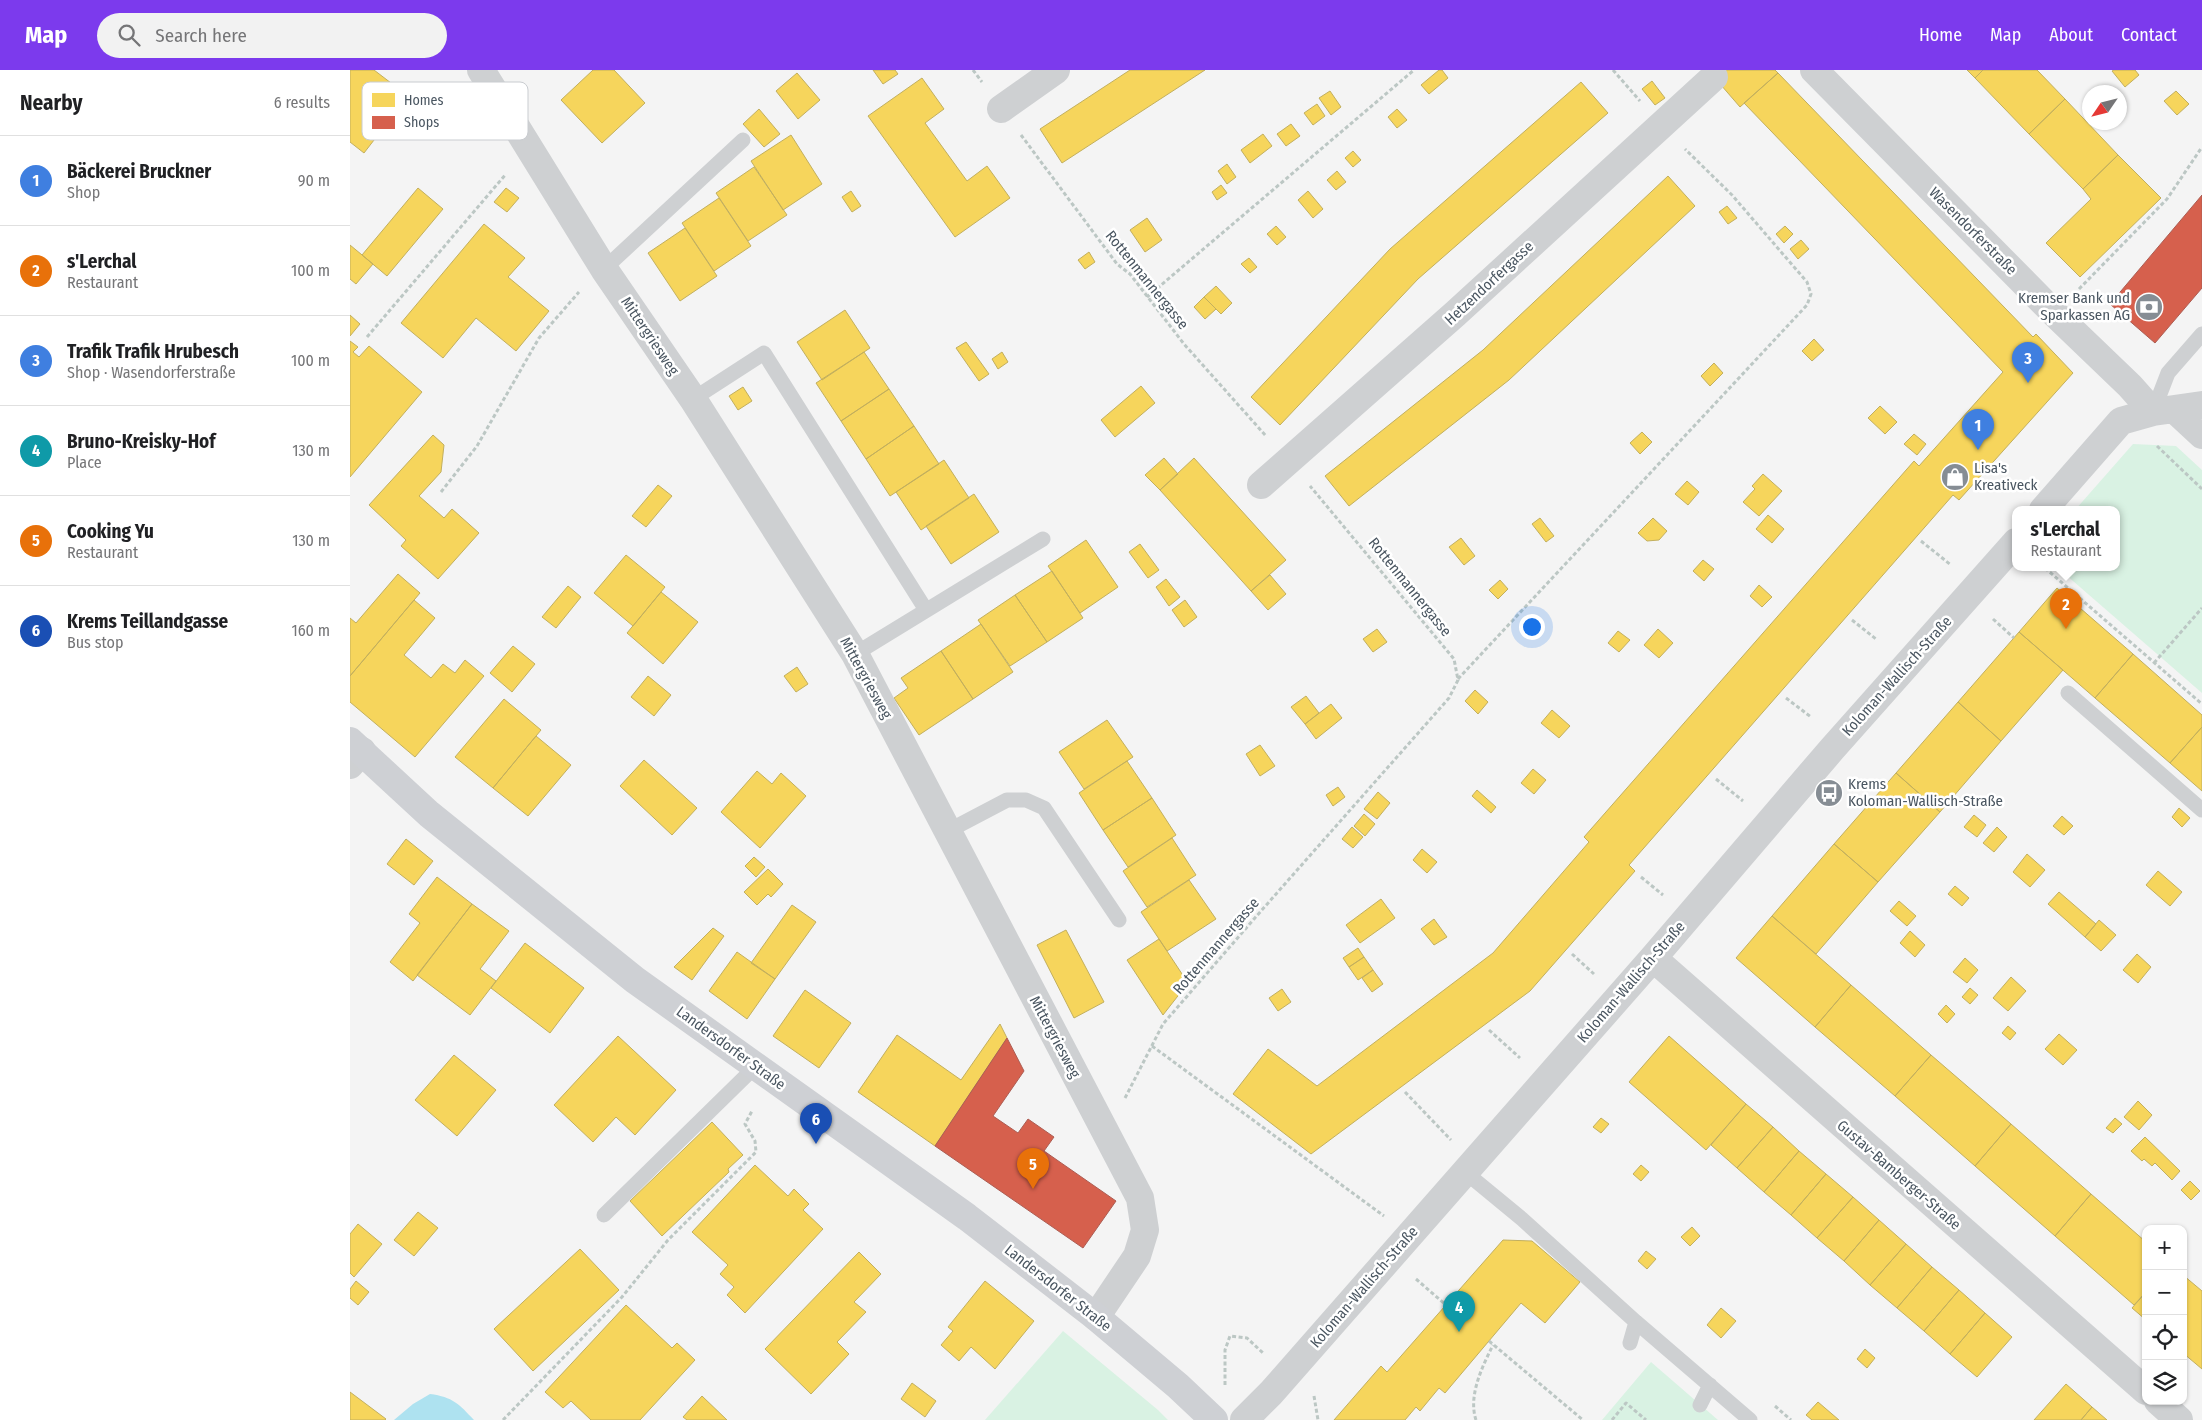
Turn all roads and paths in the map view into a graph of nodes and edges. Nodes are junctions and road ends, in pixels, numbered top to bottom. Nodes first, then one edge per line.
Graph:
1 (481, 70) edge
2 (973, 70) edge
3 (1056, 70) edge
4 (1414, 70) edge
5 (1613, 70) edge
6 (1814, 70) edge
7 (1714, 77) dead end
8 (488, 82) edge
9 (1002, 109) junction
10 (1661, 124) junction
11 (525, 140) edge
12 (743, 140) dead end
13 (529, 147) junction
14 (2202, 147) edge
15 (604, 269) junction
16 (1147, 297) junction
17 (2055, 314) junction
18 (2202, 334) edge
19 (367, 337) dead end
20 (693, 399) junction
21 (2202, 405) edge
22 (2164, 411) junction
23 (2202, 435) edge
24 (1288, 461) junction
25 (1260, 485) dead end
26 (2202, 489) edge
27 (441, 492) dead end
28 (2047, 506) edge
29 (1043, 539) dead end
30 (1921, 541) dead end
31 (2012, 546) edge
32 (1952, 565) dead end
33 (2049, 571) edge
34 (2202, 608) edge
35 (926, 610) junction
36 (1988, 615) dead end
37 (1852, 620) dead end
38 (2014, 638) dead end
39 (1876, 639) dead end
40 (855, 654) junction
41 (2154, 662) junction
42 (1458, 680) junction
43 (2068, 694) dead end
44 (1786, 698) dead end
45 (2202, 704) edge
46 (1811, 717) dead end
47 (354, 752) edge
48 (1716, 779) dead end
49 (1748, 806) dead end
50 (2202, 810) edge
51 (948, 831) junction
52 (1641, 876) dead end
53 (1667, 898) dead end
54 (1119, 920) dead end
55 (1572, 954) dead end
56 (1653, 958) junction
57 (1597, 977) dead end
58 (1489, 1030) dead end
59 (1152, 1046) junction
60 (1523, 1060) dead end
61 (756, 1066) junction
62 (1405, 1092) dead end
63 (751, 1112) dead end
64 (1102, 1126) junction
65 (1452, 1141) dead end
66 (1465, 1172) junction
67 (604, 1215) dead end
68 (1384, 1217) dead end
69 (1413, 1277) dead end
70 (1446, 1305) dead end
71 (1096, 1317) junction
72 (1636, 1322) junction
73 (1489, 1341) dead end
74 (1630, 1343) dead end
75 (1493, 1345) junction
76 (1266, 1357) dead end
77 (1710, 1385) junction
78 (2142, 1387) edge
79 (1225, 1388) dead end
80 (1313, 1388) dead end
81 (1700, 1405) dead end
82 (2162, 1405) edge
83 (503, 1420) edge
84 (1214, 1420) edge
85 (1244, 1420) edge
86 (1318, 1420) edge
87 (1476, 1420) edge
88 (1583, 1420) edge
89 (1612, 1420) edge
90 (1646, 1420) edge
91 (1750, 1420) edge
92 (2179, 1420) edge

1 - 8 street, Mittergriesweg
2 - 9 path, Rottenmannergasse
3 - 9 street
4 - 16 path
5 - 10 path
6 - 17 street, Wasendorferstraße
7 - 10 street, Hetzendorfergasse
9 - 16 path, Rottenmannergasse
10 - 24 street, Hetzendorfergasse
10 - 42 path
11 - 13 street, Mittergriesweg
12 - 15 lane
13 - 15 street, Mittergriesweg
13 - 19 path
14 - 17 path
15 - 20 street, Mittergriesweg
15 - 27 path
16 - 24 path, Rottenmannergasse
17 - 22 street, Wasendorferstraße
18 - 22 lane
20 - 35 lane
20 - 40 street, Mittergriesweg
21 - 22 street
22 - 23 street, Wasendorferstraße
22 - 26 path
22 - 28 street
24 - 25 street, Hetzendorfergasse
24 - 42 path, Rottenmannergasse
29 - 35 lane
30 - 32 path
31 - 56 street, Koloman-Wallisch-Straße
33 - 41 path
34 - 41 path
35 - 40 lane
36 - 38 path
37 - 39 path
40 - 51 street, Mittergriesweg
41 - 45 path
42 - 59 path, Rottenmannergasse
43 - 50 lane
44 - 46 path
47 - 61 main road, Landersdorfer Straße
48 - 49 path
51 - 54 lane
51 - 64 street, Mittergriesweg
52 - 53 path
55 - 57 path
56 - 66 street, Koloman-Wallisch-Straße
56 - 78 street, Gustav-Bamberger-Straße
58 - 60 path
59 - 64 path, Rottenmannergasse
59 - 68 path
61 - 67 lane
61 - 71 main road, Landersdorfer Straße
62 - 65 path
63 - 83 path
64 - 71 street, Mittergriesweg
66 - 72 lane
66 - 85 street, Koloman-Wallisch-Straße
69 - 70 path
71 - 84 main road, Landersdorfer Straße
72 - 74 lane
72 - 77 lane
73 - 75 path
75 - 87 path
75 - 88 path
76 - 79 path
77 - 81 lane
77 - 91 lane
80 - 86 path
82 - 92 street
89 - 90 path

